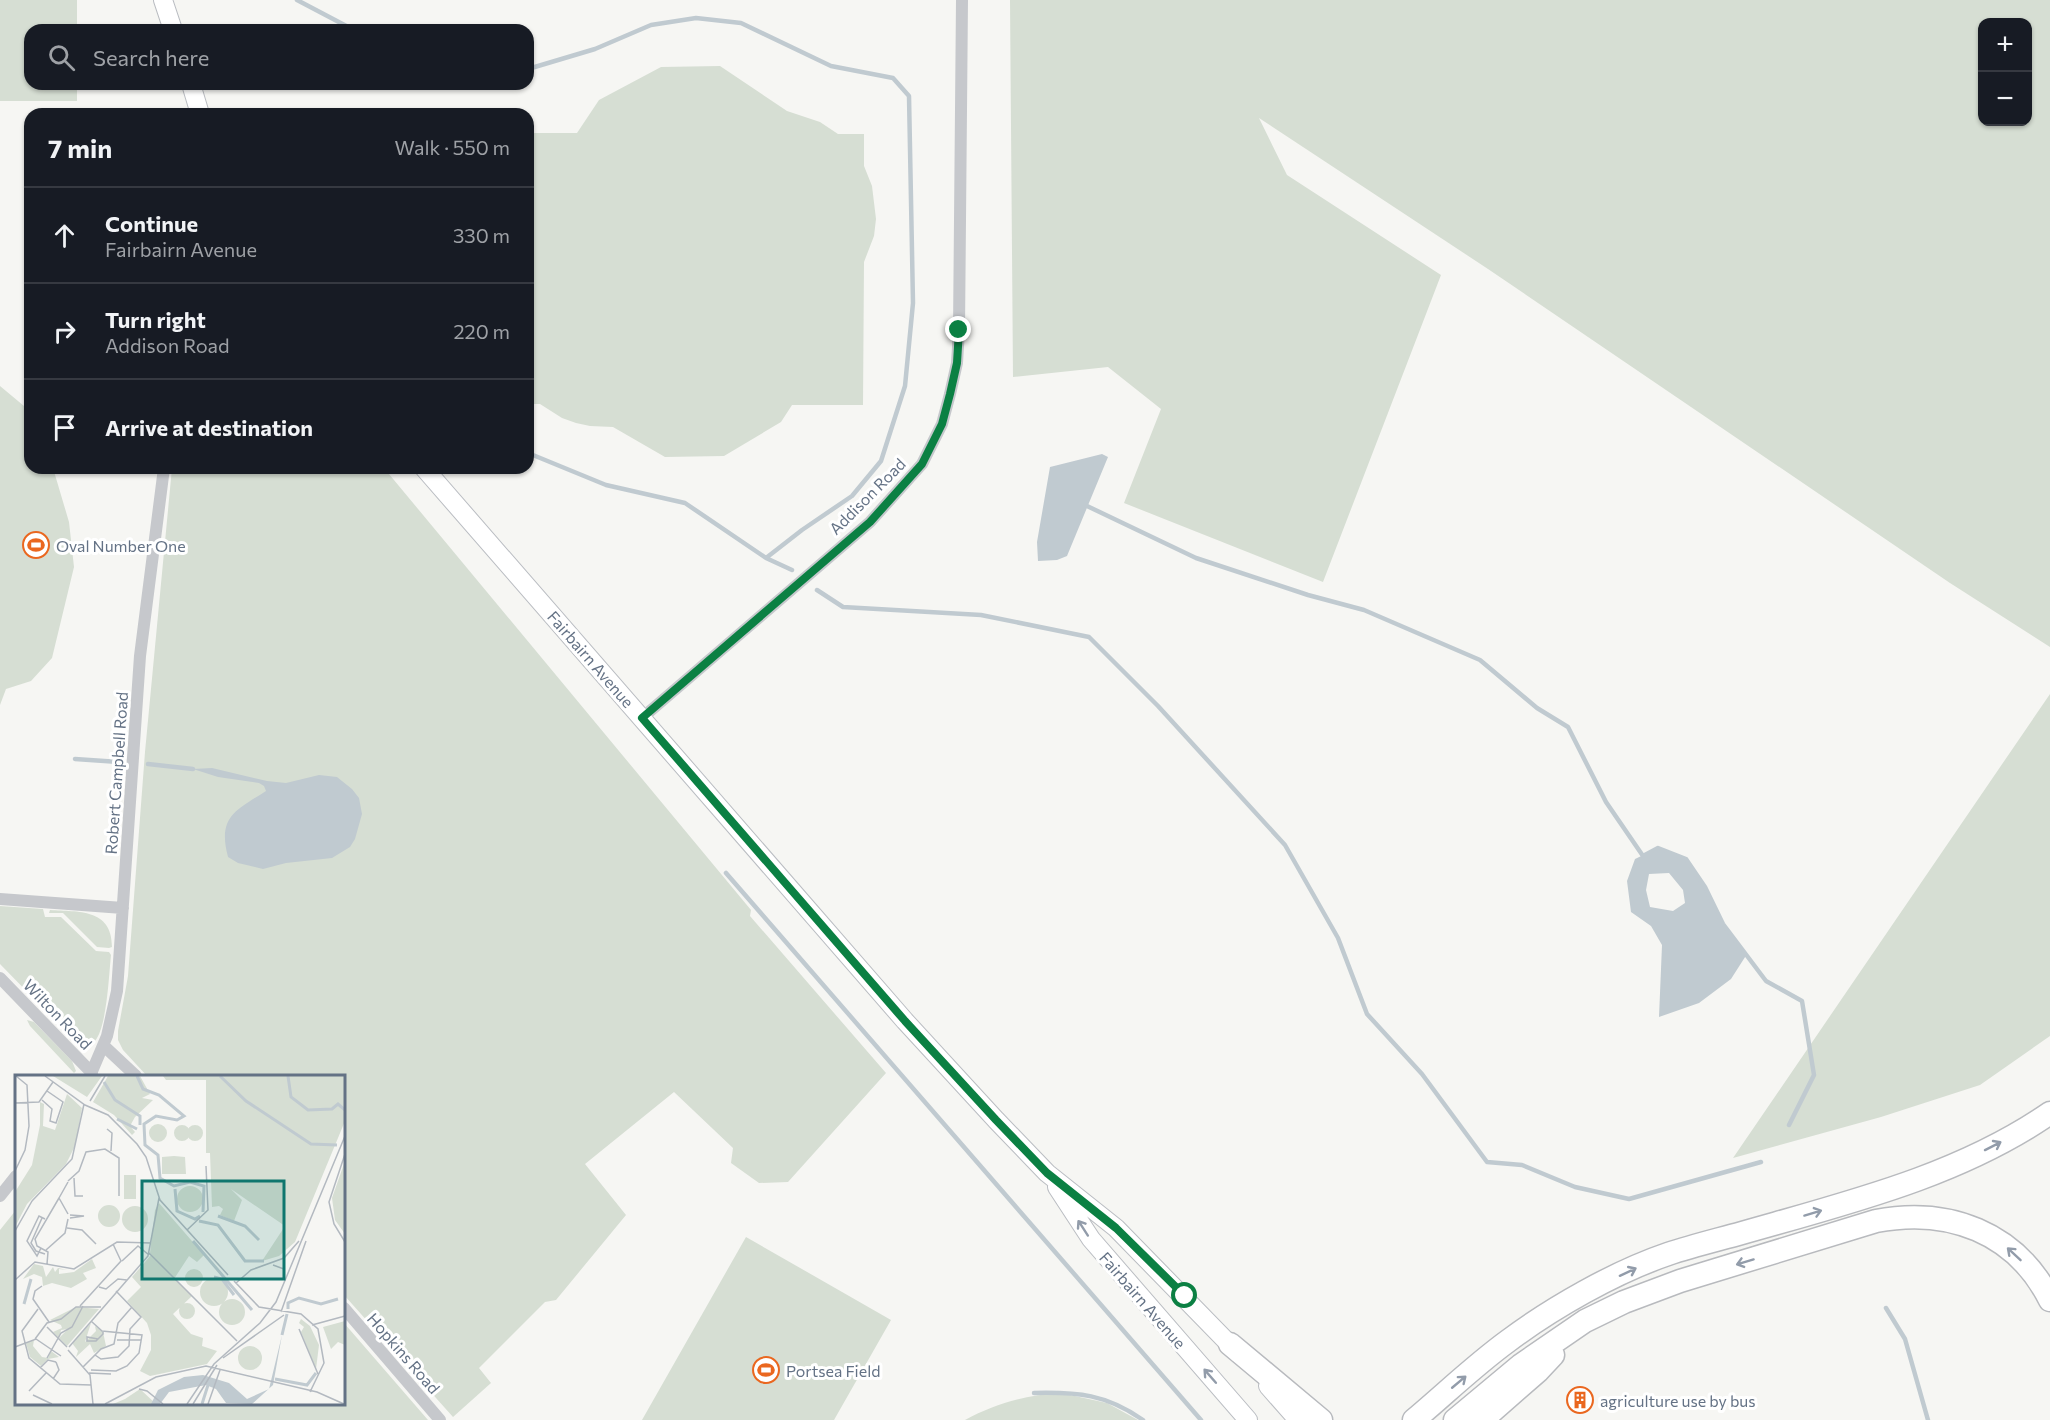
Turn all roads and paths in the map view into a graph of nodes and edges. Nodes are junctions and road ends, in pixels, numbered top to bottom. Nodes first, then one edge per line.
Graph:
1 (163, 0) edge
2 (962, 0) edge
3 (171, 24) edge
4 (192, 90) edge
5 (198, 108) edge
6 (163, 474) edge
7 (429, 474) edge
8 (642, 718) junction
9 (0, 899) edge
10 (123, 908) junction
11 (0, 978) edge
12 (104, 1046) junction
13 (91, 1075) edge
14 (134, 1075) edge
15 (2050, 1113) edge
16 (1047, 1173) junction
17 (15, 1177) edge
18 (0, 1196) edge
19 (2050, 1300) edge
20 (345, 1309) edge
21 (1585, 1321) junction
22 (1230, 1344) junction
23 (440, 1420) edge
24 (1248, 1420) edge
25 (1298, 1420) edge
26 (1321, 1420) edge
27 (1414, 1420) edge
28 (1455, 1420) edge
29 (1482, 1420) edge

1 - 3 main road
2 - 8 street, Addison Road
4 - 5 main road
6 - 10 street, Robert Campbell Road
7 - 8 main road, Fairbairn Avenue
8 - 16 main road, Fairbairn Avenue
9 - 10 street
10 - 12 street, Robert Campbell Road
11 - 13 street, Wilton Road
12 - 13 street, Robert Campbell Road
12 - 14 street
27 -> 15 highway
16 - 22 main road, Fairbairn Avenue
24 -> 16 main road, Fairbairn Avenue
17 - 18 street
19 -> 21 highway
20 - 23 street, Hopkins Road
21 - 28 highway
21 - 29 highway
22 - 25 main road, Fairbairn Avenue
22 - 26 highway

